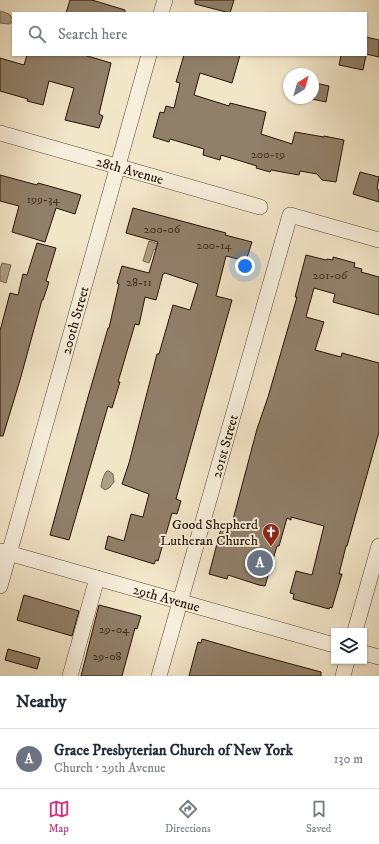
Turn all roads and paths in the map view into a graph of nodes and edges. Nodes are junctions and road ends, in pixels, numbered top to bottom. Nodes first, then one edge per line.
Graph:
1 (164, 0) edge
2 (161, 12) edge
3 (149, 56) edge
4 (0, 133) edge
5 (118, 166) junction
6 (260, 207) dead end
7 (379, 240) edge
8 (379, 546) edge
9 (5, 552) edge
10 (97, 578) junction
11 (0, 586) edge
12 (180, 601) junction
13 (356, 628) edge
14 (331, 644) edge
15 (367, 654) edge
16 (379, 657) edge
17 (346, 664) edge
18 (70, 676) edge
19 (159, 676) edge
20 (342, 676) edge

1 - 2 street
3 - 5 street, 200th Street
4 - 5 street, 28th Avenue
5 - 6 street, 28th Avenue
5 - 9 street, 200th Street
7 - 12 street, 201st Street
8 - 13 street
9 - 10 street, 29th Avenue
9 - 11 street, 200th Street
10 - 12 street, 29th Avenue
10 - 18 street
12 - 14 street, 29th Avenue
12 - 19 street, 201st Street
15 - 16 street
17 - 20 street

